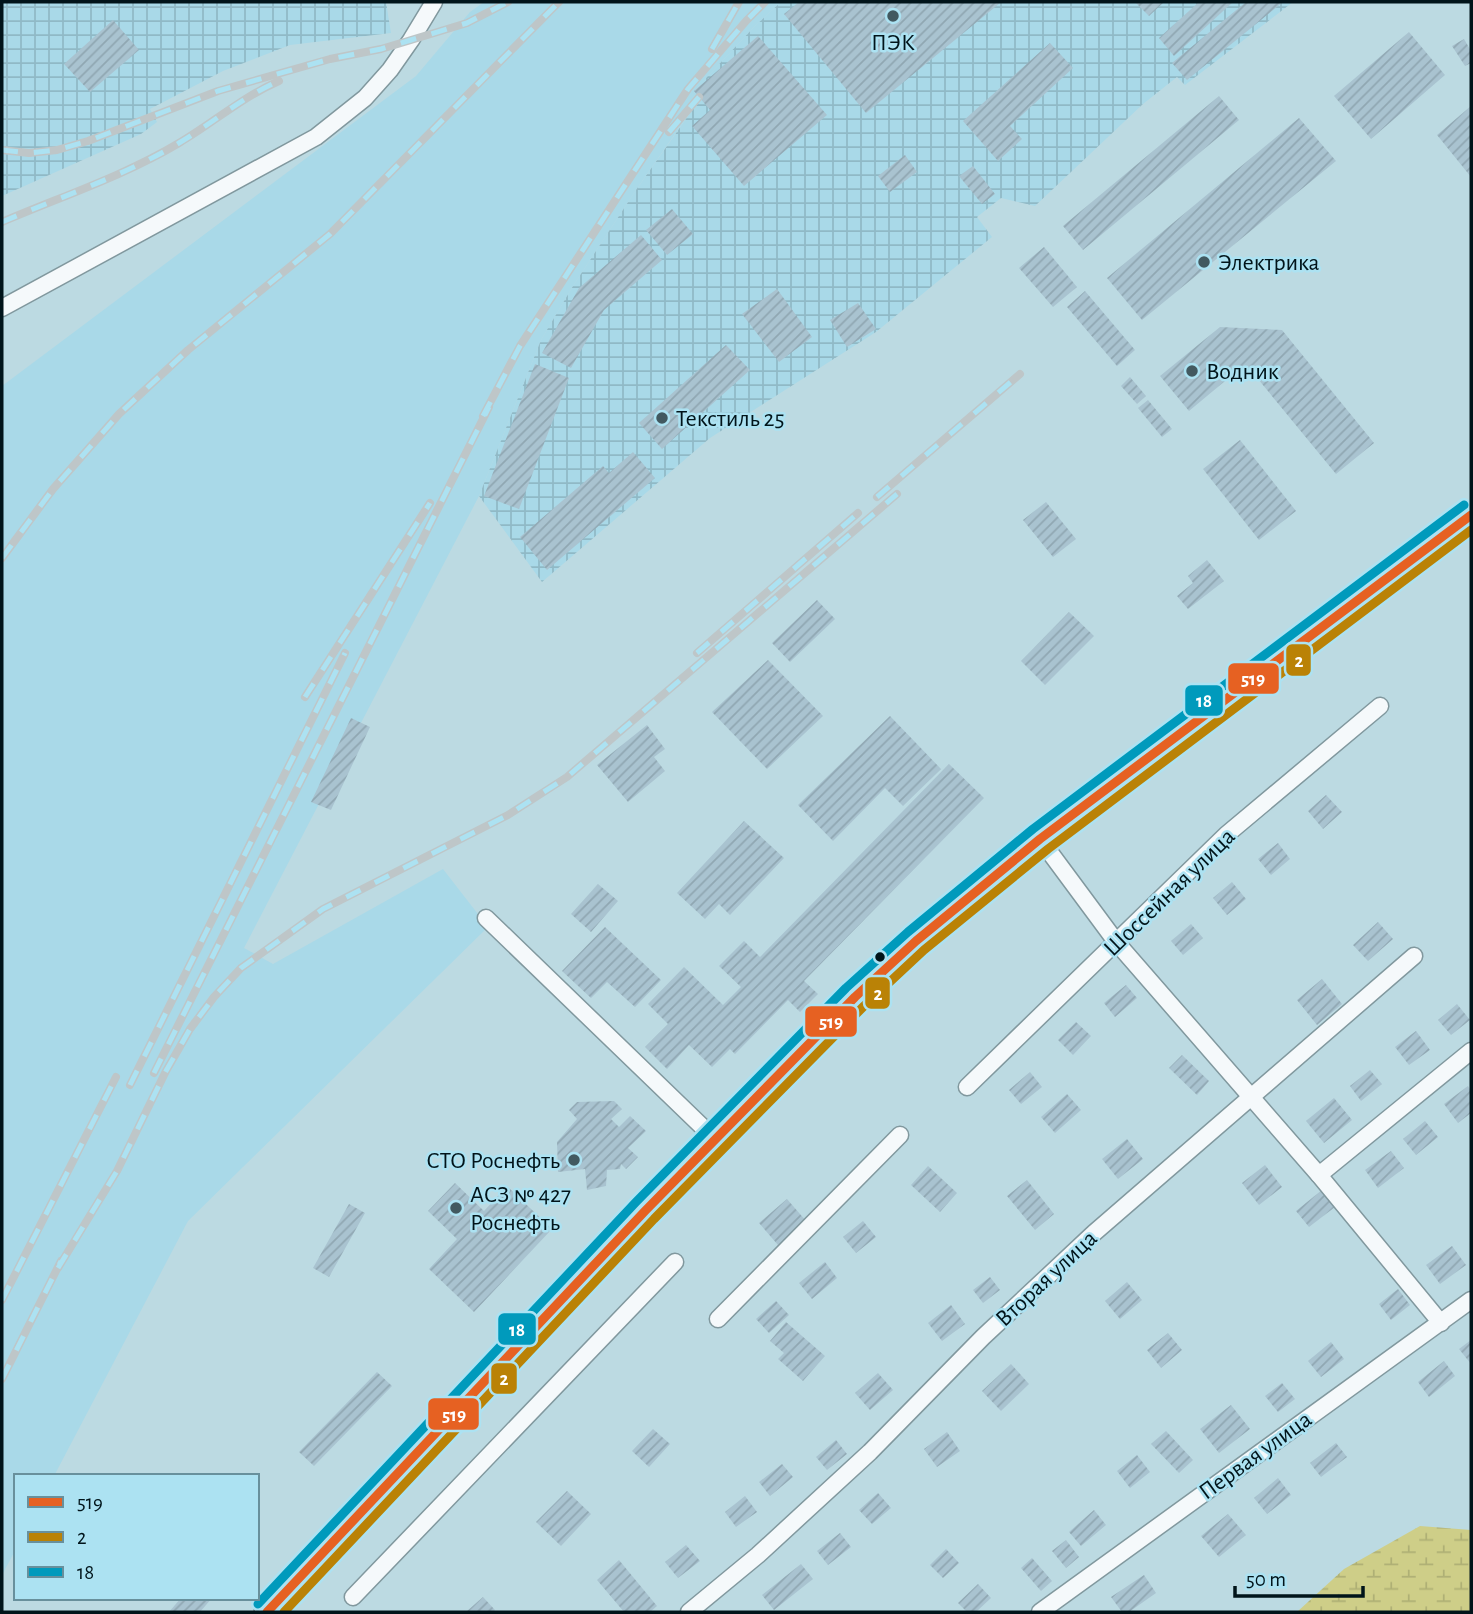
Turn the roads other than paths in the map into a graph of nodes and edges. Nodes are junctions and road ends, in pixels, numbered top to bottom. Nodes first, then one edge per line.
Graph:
1 (434, 2) edge
2 (2, 308) edge
3 (1471, 514) edge
4 (1380, 706) dead end
5 (1040, 839) junction
6 (486, 918) dead end
7 (1117, 943) junction
8 (1414, 956) dead end
9 (1471, 1051) edge
10 (967, 1087) dead end
11 (1250, 1096) junction
12 (900, 1135) dead end
13 (716, 1140) junction
14 (1319, 1175) junction
15 (675, 1262) dead end
16 (1471, 1300) edge
17 (718, 1320) dead end
18 (1441, 1323) junction
19 (353, 1597) dead end
20 (267, 1612) edge
21 (689, 1612) edge
22 (1040, 1612) edge

1 - 2 street
3 - 5 main road
4 - 7 street, Шоссейная улица
5 - 7 street
5 - 13 main road
6 - 13 street
7 - 10 street, Шоссейная улица
7 - 11 street
8 - 11 street, Вторая улица
9 - 14 street
11 - 14 street
11 - 21 street, Вторая улица
12 - 17 street
13 - 20 main road
14 - 18 street
15 - 19 street
16 - 18 street, Первая улица
18 - 22 street, Первая улица

